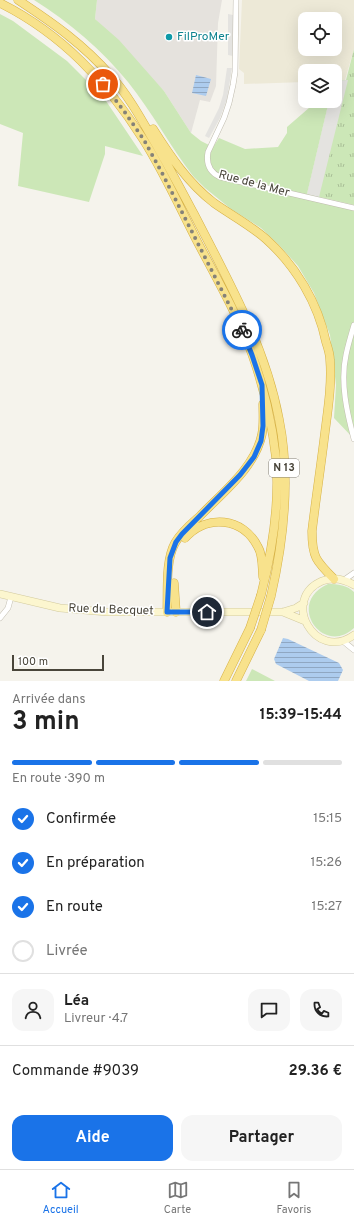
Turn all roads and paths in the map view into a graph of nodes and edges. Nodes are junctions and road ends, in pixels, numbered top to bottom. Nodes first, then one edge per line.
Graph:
1 (18, 0) edge
2 (236, 0) edge
3 (0, 3) edge
4 (131, 100) junction
5 (354, 208) edge
6 (354, 325) edge
7 (262, 385) junction
8 (354, 438) edge
9 (354, 574) edge
10 (334, 579) junction
11 (344, 580) junction
12 (264, 584) junction
13 (354, 586) edge
14 (0, 594) edge
15 (11, 597) junction
16 (304, 603) junction
17 (167, 612) junction
18 (176, 612) junction
19 (283, 612) junction
20 (0, 618) edge
21 (305, 621) junction
22 (354, 635) edge
23 (342, 641) junction
24 (354, 650) edge
25 (224, 681) edge
26 (236, 681) edge

1 - 4 highway, N 13
2 - 5 street, Rue de la Mer
3 - 7 highway, N 13
4 - 10 highway
4 - 26 highway, N 13, bridge
6 - 8 street
7 - 12 highway, N 13
7 - 17 highway
9 - 11 street
10 - 11 main road
10 - 16 main road
11 - 13 main road
12 - 18 highway
12 - 25 highway, N 13, bridge
14 - 15 main road, Rue du Becquet
15 - 17 main road, Rue du Becquet
15 - 20 street
16 - 19 main road, Rue du Becquet
16 - 21 main road
17 - 18 main road, Rue du Becquet
18 - 19 main road, Rue du Becquet
19 - 21 main road, Rue du Becquet
21 - 23 main road
22 - 23 main road
23 - 24 street

